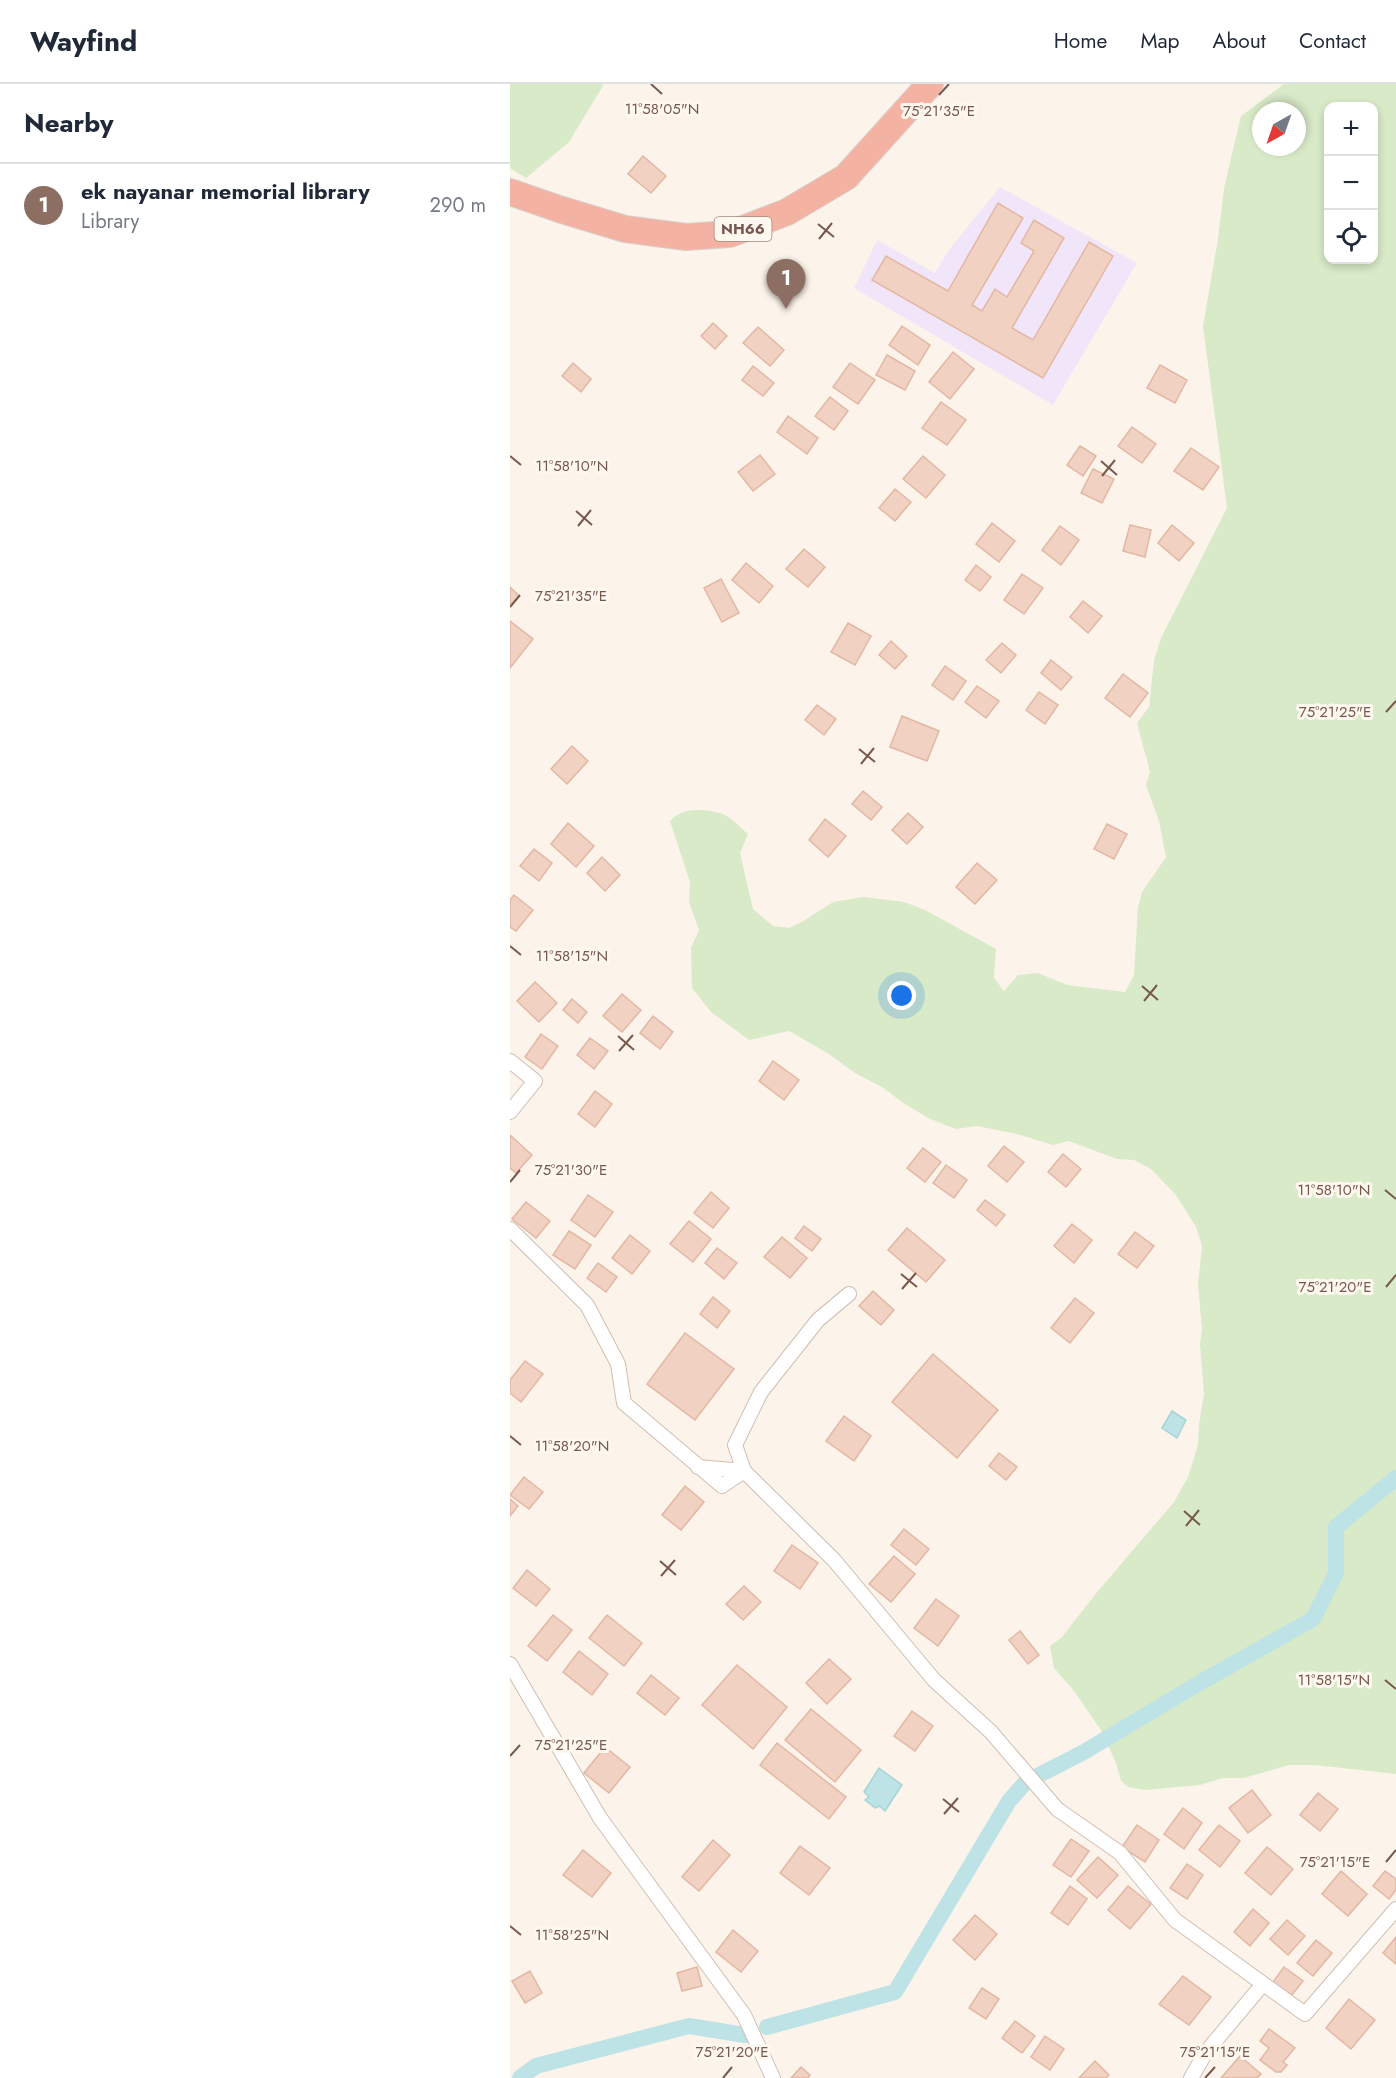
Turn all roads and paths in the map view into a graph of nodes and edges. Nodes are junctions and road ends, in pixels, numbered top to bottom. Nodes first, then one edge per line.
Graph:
1 (930, 84) edge
2 (510, 192) edge
3 (510, 1061) edge
4 (510, 1112) edge
5 (510, 1229) edge
6 (849, 1294) dead end
7 (744, 1471) junction
8 (510, 1664) edge
9 (1396, 1909) edge
10 (1263, 1984) junction
11 (773, 2078) edge
12 (1191, 2078) edge

1 - 2 highway, NH66
3 - 4 street
5 - 7 street
6 - 7 street
7 - 10 street
8 - 11 street
9 - 10 street
10 - 12 street

